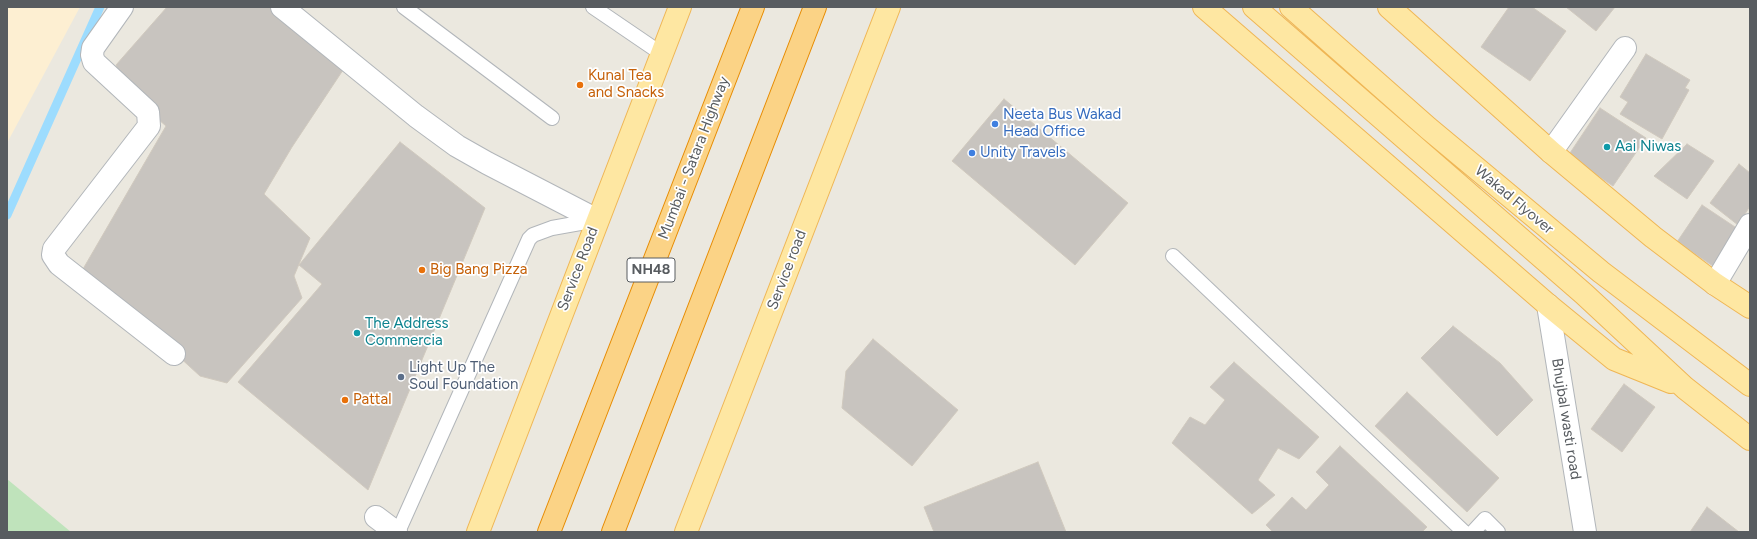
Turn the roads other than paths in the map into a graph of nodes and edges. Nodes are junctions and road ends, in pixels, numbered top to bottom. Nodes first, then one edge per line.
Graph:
1 (122, 7) edge
2 (282, 7) edge
3 (404, 7) edge
4 (593, 7) edge
5 (680, 7) edge
6 (753, 7) edge
7 (815, 7) edge
8 (889, 7) edge
9 (1204, 7) edge
10 (1254, 7) edge
11 (1291, 7) edge
12 (1389, 7) edge
13 (1625, 48) dead end
14 (662, 54) junction
15 (552, 118) dead end
16 (1551, 152) junction
17 (598, 220) junction
18 (1750, 225) edge
19 (1173, 256) dead end
20 (1715, 284) junction
21 (1548, 305) junction
22 (1750, 308) edge
23 (174, 354) dead end
24 (1749, 382) edge
25 (1685, 388) junction
26 (1750, 439) edge
27 (376, 517) dead end
28 (397, 532) edge
29 (478, 532) edge
30 (549, 532) edge
31 (613, 532) edge
32 (686, 532) edge
33 (1464, 532) edge
34 (1473, 532) edge
35 (1498, 532) edge
36 (1585, 532) edge

1 - 23 street
2 - 17 street
3 - 15 lane
4 - 14 lane
5 - 14 main road, Service Road
6 - 30 highway, Mumbai - Satara Highway / NH48
7 - 31 highway
8 - 32 main road, Service road
9 - 21 main road
10 - 25 main road, Wakad Flyover
11 - 24 main road, Wakad Flyover
12 - 16 main road
13 - 16 street
14 - 17 main road, Service Road
16 - 20 main road
17 - 28 lane
17 - 29 main road, Service Road
18 - 20 street
19 - 33 lane
20 - 22 main road
21 - 25 main road
21 - 36 street, Bhujbal wasti road
25 - 26 main road
27 - 28 street
34 - 35 lane

